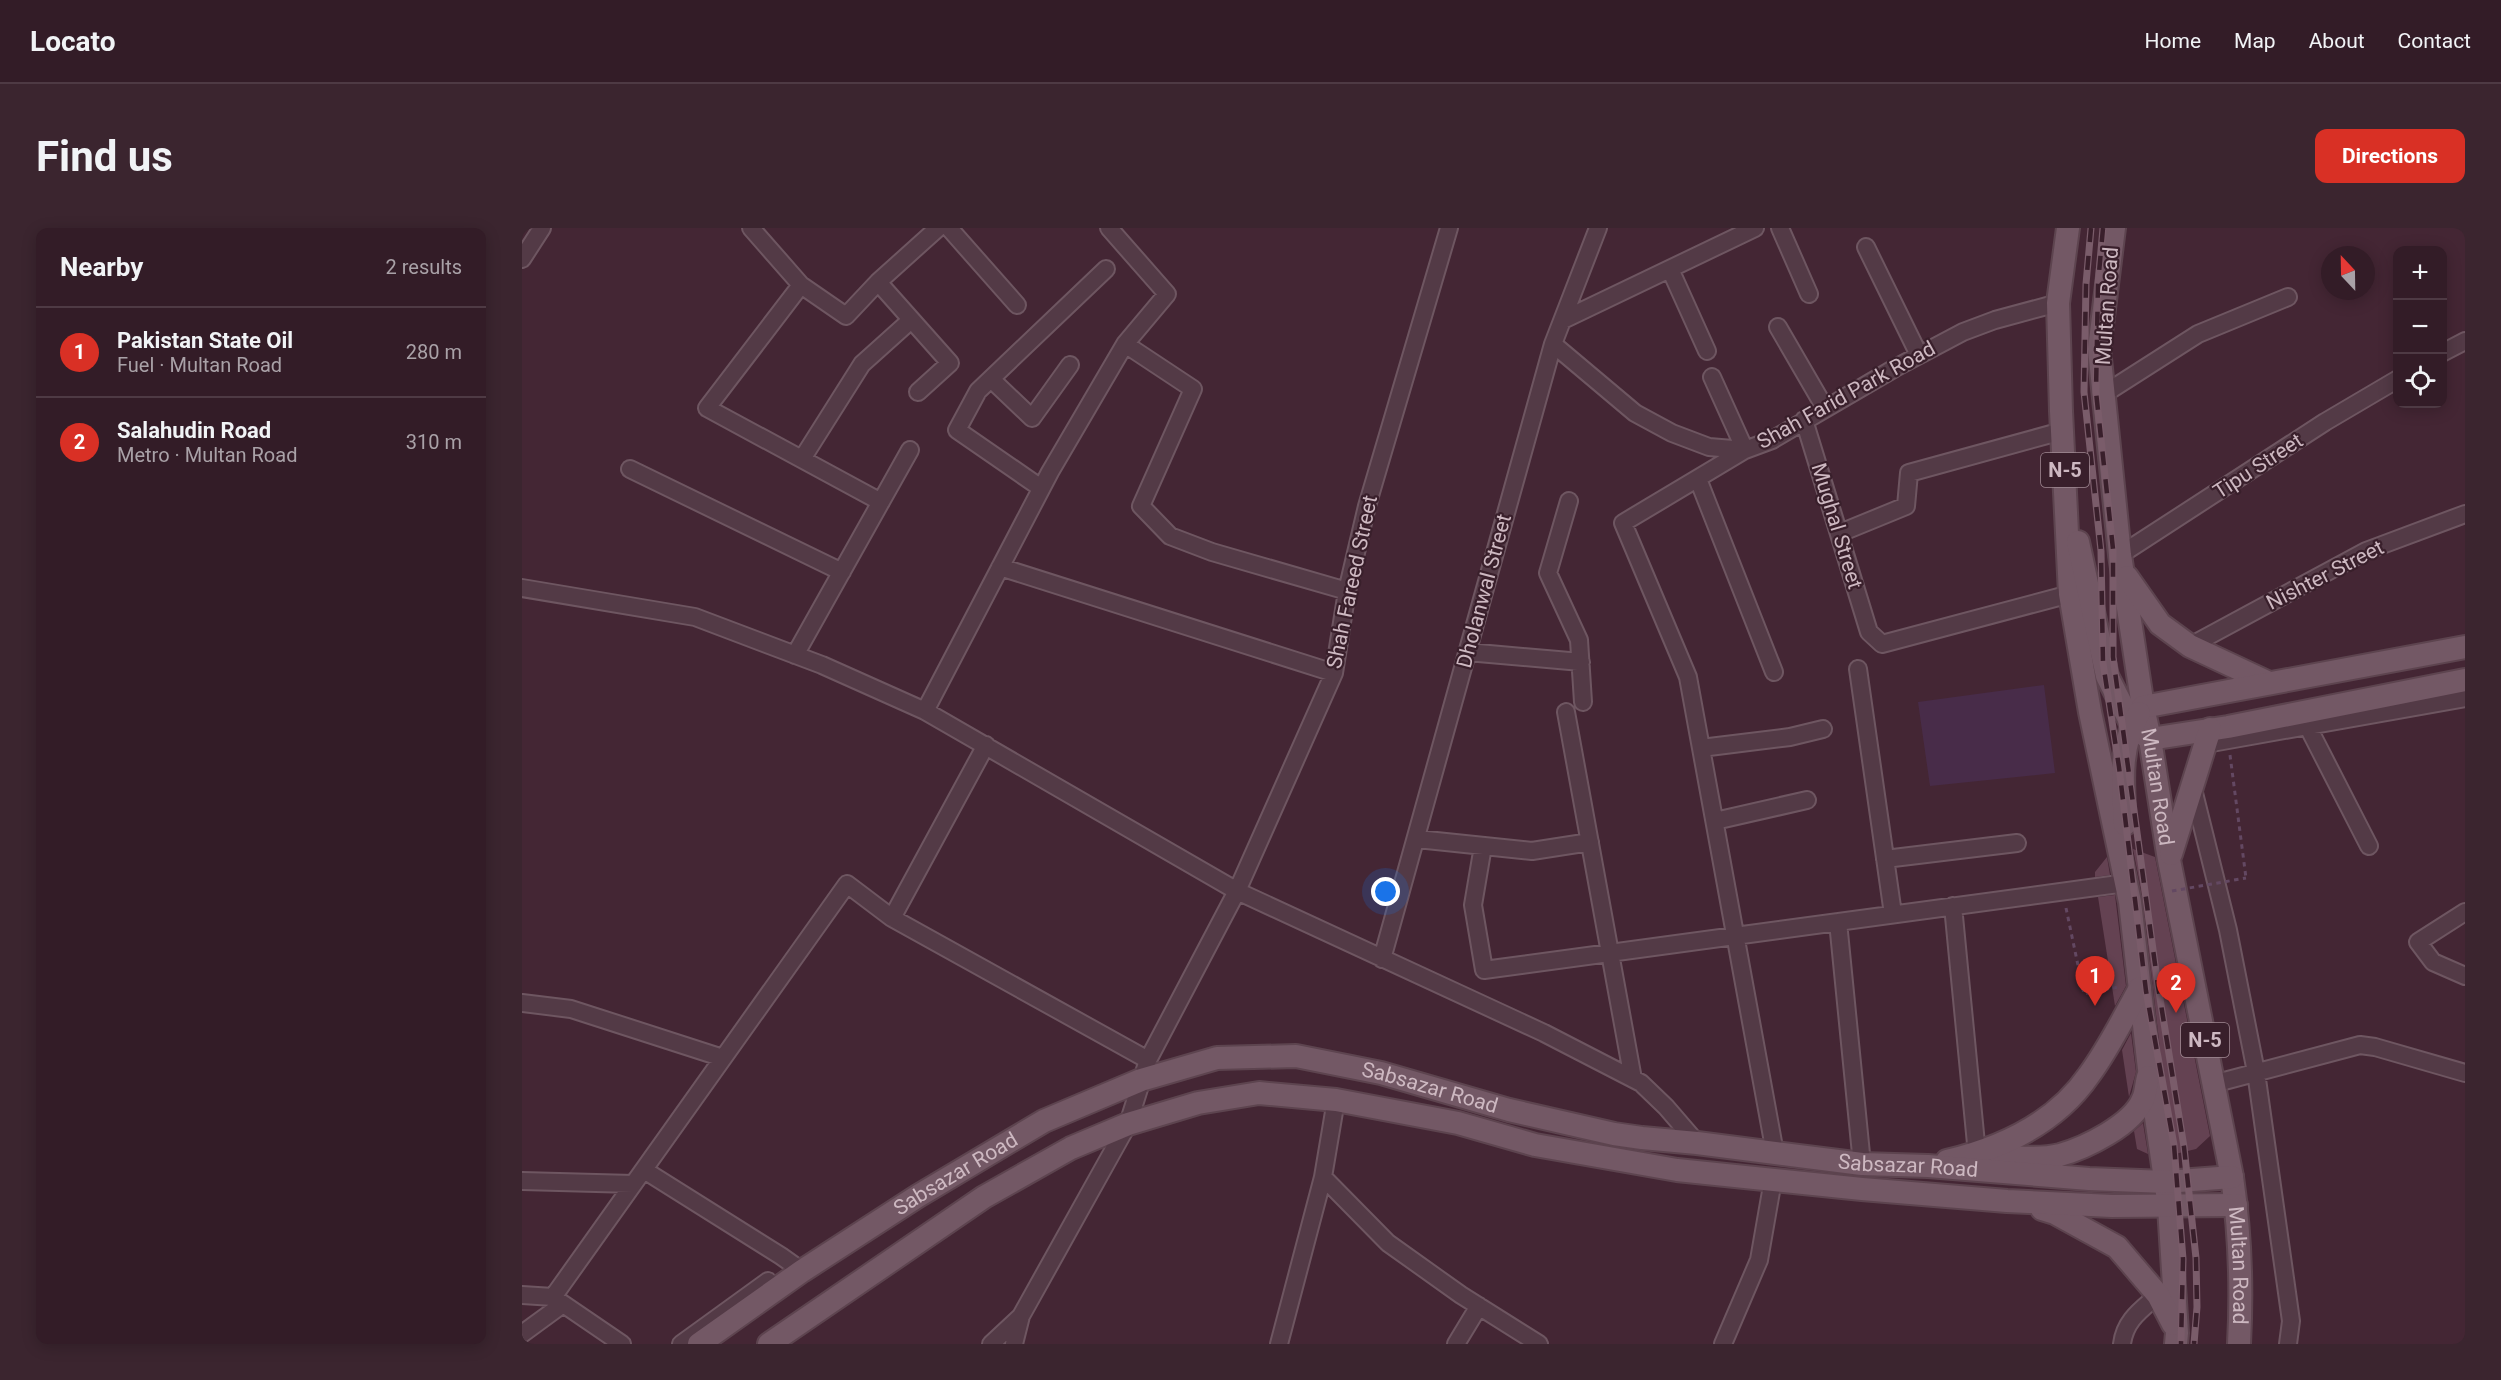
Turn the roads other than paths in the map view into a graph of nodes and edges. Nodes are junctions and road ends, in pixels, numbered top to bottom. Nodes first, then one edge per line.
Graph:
1 (542, 228) edge
2 (751, 228) edge
3 (938, 228) edge
4 (950, 228) edge
5 (1449, 228) edge
6 (1598, 228) edge
7 (1755, 228) edge
8 (1780, 228) edge
9 (2068, 228) edge
10 (2114, 228) edge
11 (1112, 229) edge
12 (1866, 247) dead end
13 (522, 259) edge
14 (1106, 269) dead end
15 (1670, 269) junction
16 (878, 282) junction
17 (801, 285) junction
18 (1809, 294) dead end
19 (2288, 297) dead end
20 (2058, 303) junction
21 (1017, 305) dead end
22 (912, 320) junction
23 (1563, 320) junction
24 (1778, 327) dead end
25 (2465, 341) edge
26 (1125, 344) junction
27 (1553, 344) junction
28 (2447, 350) edge
29 (1707, 351) dead end
30 (1919, 355) junction
31 (1070, 365) dead end
32 (1712, 377) dead end
33 (991, 379) junction
34 (2393, 381) edge
35 (918, 392) dead end
36 (2104, 394) junction
37 (1826, 408) junction
38 (1804, 420) junction
39 (2062, 431) junction
40 (910, 450) dead end
41 (1745, 450) junction
42 (802, 459) junction
43 (630, 469) dead end
44 (1698, 479) junction
45 (1041, 488) junction
46 (2066, 489) junction
47 (1569, 501) dead end
48 (881, 502) junction
49 (2465, 514) edge
50 (1840, 533) junction
51 (2122, 563) junction
52 (1000, 567) junction
53 (842, 572) junction
54 (522, 588) edge
55 (1347, 591) junction
56 (2070, 594) junction
57 (2190, 646) junction
58 (2465, 647) edge
59 (1467, 652) junction
60 (795, 655) junction
61 (1581, 662) junction
62 (1858, 669) dead end
63 (1774, 672) dead end
64 (1334, 673) junction
65 (2465, 680) edge
66 (2269, 683) junction
67 (2465, 698) edge
68 (1583, 702) dead end
69 (925, 711) junction
70 (1566, 712) dead end
71 (2137, 716) junction
72 (2307, 726) junction
73 (1823, 729) dead end
74 (2214, 737) junction
75 (2150, 739) junction
76 (986, 745) junction
77 (1701, 748) junction
78 (2192, 783) junction
79 (1807, 800) dead end
80 (1714, 820) junction
81 (1417, 839) junction
82 (1590, 842) junction
83 (2017, 843) dead end
84 (1483, 846) junction
85 (2369, 846) dead end
86 (1885, 859) junction
87 (2169, 860) junction
88 (1237, 891) junction
89 (2128, 892) junction
90 (1953, 906) junction
91 (2465, 912) edge
92 (1893, 914) junction
93 (891, 918) junction
94 (1838, 922) junction
95 (1736, 936) junction
96 (1610, 952) junction
97 (1382, 959) junction
98 (2465, 976) edge
99 (2140, 985) junction
100 (522, 1003) edge
101 (723, 1058) junction
102 (2149, 1069) junction
103 (1145, 1070) junction
104 (2256, 1072) junction
105 (2465, 1073) edge
106 (1633, 1079) junction
107 (2213, 1084) junction
108 (1336, 1100) junction
109 (1128, 1124) junction
110 (1642, 1138) junction
111 (1697, 1143) junction
112 (1775, 1153) junction
113 (1977, 1154) junction
114 (1862, 1164) junction
115 (1645, 1165) junction
116 (1928, 1166) junction
117 (644, 1170) junction
118 (1323, 1177) junction
119 (2232, 1177) junction
120 (1773, 1180) junction
121 (522, 1181) edge
122 (2166, 1182) junction
123 (633, 1184) junction
124 (2007, 1201) junction
125 (2236, 1204) junction
126 (2169, 1207) junction
127 (797, 1267) junction
128 (522, 1295) edge
129 (2158, 1295) junction
130 (558, 1300) junction
131 (1479, 1306) junction
132 (1021, 1316) junction
133 (522, 1334) edge
134 (2176, 1339) edge
135 (622, 1344) edge
136 (681, 1344) edge
137 (699, 1344) edge
138 (769, 1344) edge
139 (991, 1344) edge
140 (1014, 1344) edge
141 (1279, 1344) edge
142 (1456, 1344) edge
143 (1539, 1344) edge
144 (1722, 1344) edge
145 (2122, 1344) edge
146 (2239, 1344) edge
147 (2288, 1344) edge

1 - 13 street
2 - 17 street
3 - 16 street
4 - 21 street
5 - 55 street, Shah Fareed Street
6 - 23 street, Dholanwal Street
7 - 15 street
8 - 18 street
9 - 20 main road, Multan Road / N-5
10 - 36 main road, Multan Road / N-5
11 - 26 street
12 - 30 street
14 - 33 street
15 - 23 street
15 - 29 street
16 - 17 street
16 - 22 street
17 - 42 street
19 - 36 street
20 - 30 street, Shah Farid Park Road
20 - 39 main road, Multan Road / N-5
22 - 35 street
22 - 42 street
23 - 27 street, Dholanwal Street
24 - 37 street
25 - 28 street
26 - 45 street
26 - 55 street
27 - 41 street, Shah Farid Park Road
27 - 59 street, Dholanwal Street
30 - 37 street, Shah Farid Park Road
31 - 33 street
32 - 41 street
33 - 45 street
34 - 51 street, Tipu Street
36 - 51 main road, Multan Road / N-5
37 - 38 street, Shah Farid Park Road
38 - 41 street, Shah Farid Park Road
38 - 50 street, Mughal Street
39 - 46 main road, Multan Road / N-5
39 - 50 street
40 - 48 street
41 - 44 street
42 - 48 street
43 - 53 street
44 - 63 street
44 - 77 street
45 - 52 street
46 - 56 main road, Multan Road / N-5
46 - 71 main road
47 - 61 street
48 - 53 street
49 - 57 street, Nishter Street
50 - 56 street, Mughal Street
51 - 57 main road
51 - 71 main road, Multan Road / N-5
52 - 64 street
52 - 69 street
53 - 60 street
54 - 60 street
55 - 64 street, Shah Fareed Street
56 - 89 main road, Multan Road / N-5
57 - 66 main road
58 - 66 main road
59 - 61 street
59 - 81 street, Dholanwal Street
60 - 69 street
61 - 68 street
62 - 86 street
64 - 88 street, Shah Fareed Street
65 - 74 main road
66 - 71 main road
67 - 72 street
69 - 76 street
70 - 82 street
71 - 75 main road, Multan Road / N-5
71 - 89 main road
72 - 74 street
72 - 85 street
73 - 77 street
74 - 75 main road
74 - 78 main road
75 - 87 main road, Multan Road / N-5
76 - 88 street
76 - 93 street
77 - 80 street
78 - 87 main road
78 - 104 street
79 - 80 street
80 - 95 street
81 - 84 street
81 - 97 street, Dholanwal Street
82 - 84 street
82 - 96 street
83 - 86 street
84 - 96 street
86 - 92 street
87 - 107 main road, Multan Road / N-5
88 - 97 street
88 - 103 street, Shah Fareed Street
89 - 90 street
89 - 99 main road, Multan Road / N-5
90 - 92 street
90 - 113 street
91 - 98 street
92 - 94 street
93 - 101 street
93 - 103 street
94 - 95 street
94 - 114 street
95 - 96 street
95 - 112 street
96 - 106 street
97 - 106 street
99 - 102 main road, Multan Road / N-5
99 - 113 main road
100 - 101 street
101 - 117 street
102 - 113 main road
102 - 122 main road, Multan Road / N-5
103 - 109 street, Shah Fareed Street
103 - 110 main road, Sabsazar Road
103 - 127 main road, Sabsazar Road
104 - 105 street
104 - 107 street
104 - 147 street
106 - 111 street
107 - 119 main road, Multan Road / N-5
108 - 109 main road, Sabsazar Road
108 - 115 main road, Sabsazar Road
108 - 118 street
109 - 132 street, Shah Fareed Street
109 - 138 main road, Sabsazar Road
110 - 111 main road, Sabsazar Road
110 - 115 main road
111 - 112 main road, Sabsazar Road
112 - 114 main road, Sabsazar Road
113 - 116 main road
114 - 116 main road, Sabsazar Road
115 - 120 main road, Sabsazar Road
116 - 122 main road, Sabsazar Road
117 - 123 street
117 - 127 street
118 - 131 street
118 - 141 street
119 - 122 main road, Sabsazar Road
119 - 125 main road, Multan Road / N-5
120 - 124 main road, Sabsazar Road
120 - 144 street
121 - 123 street
122 - 126 main road, Multan Road / N-5
123 - 130 street
124 - 126 main road, Sabsazar Road
124 - 129 main road
125 - 126 main road, Sabsazar Road
125 - 146 main road, Multan Road / N-5
126 - 134 main road, Multan Road / N-5
127 - 136 street
127 - 137 main road, Sabsazar Road
128 - 130 street
129 - 134 main road
129 - 145 street
130 - 133 street
130 - 135 street
131 - 142 street
131 - 143 street
132 - 139 street
132 - 140 street

